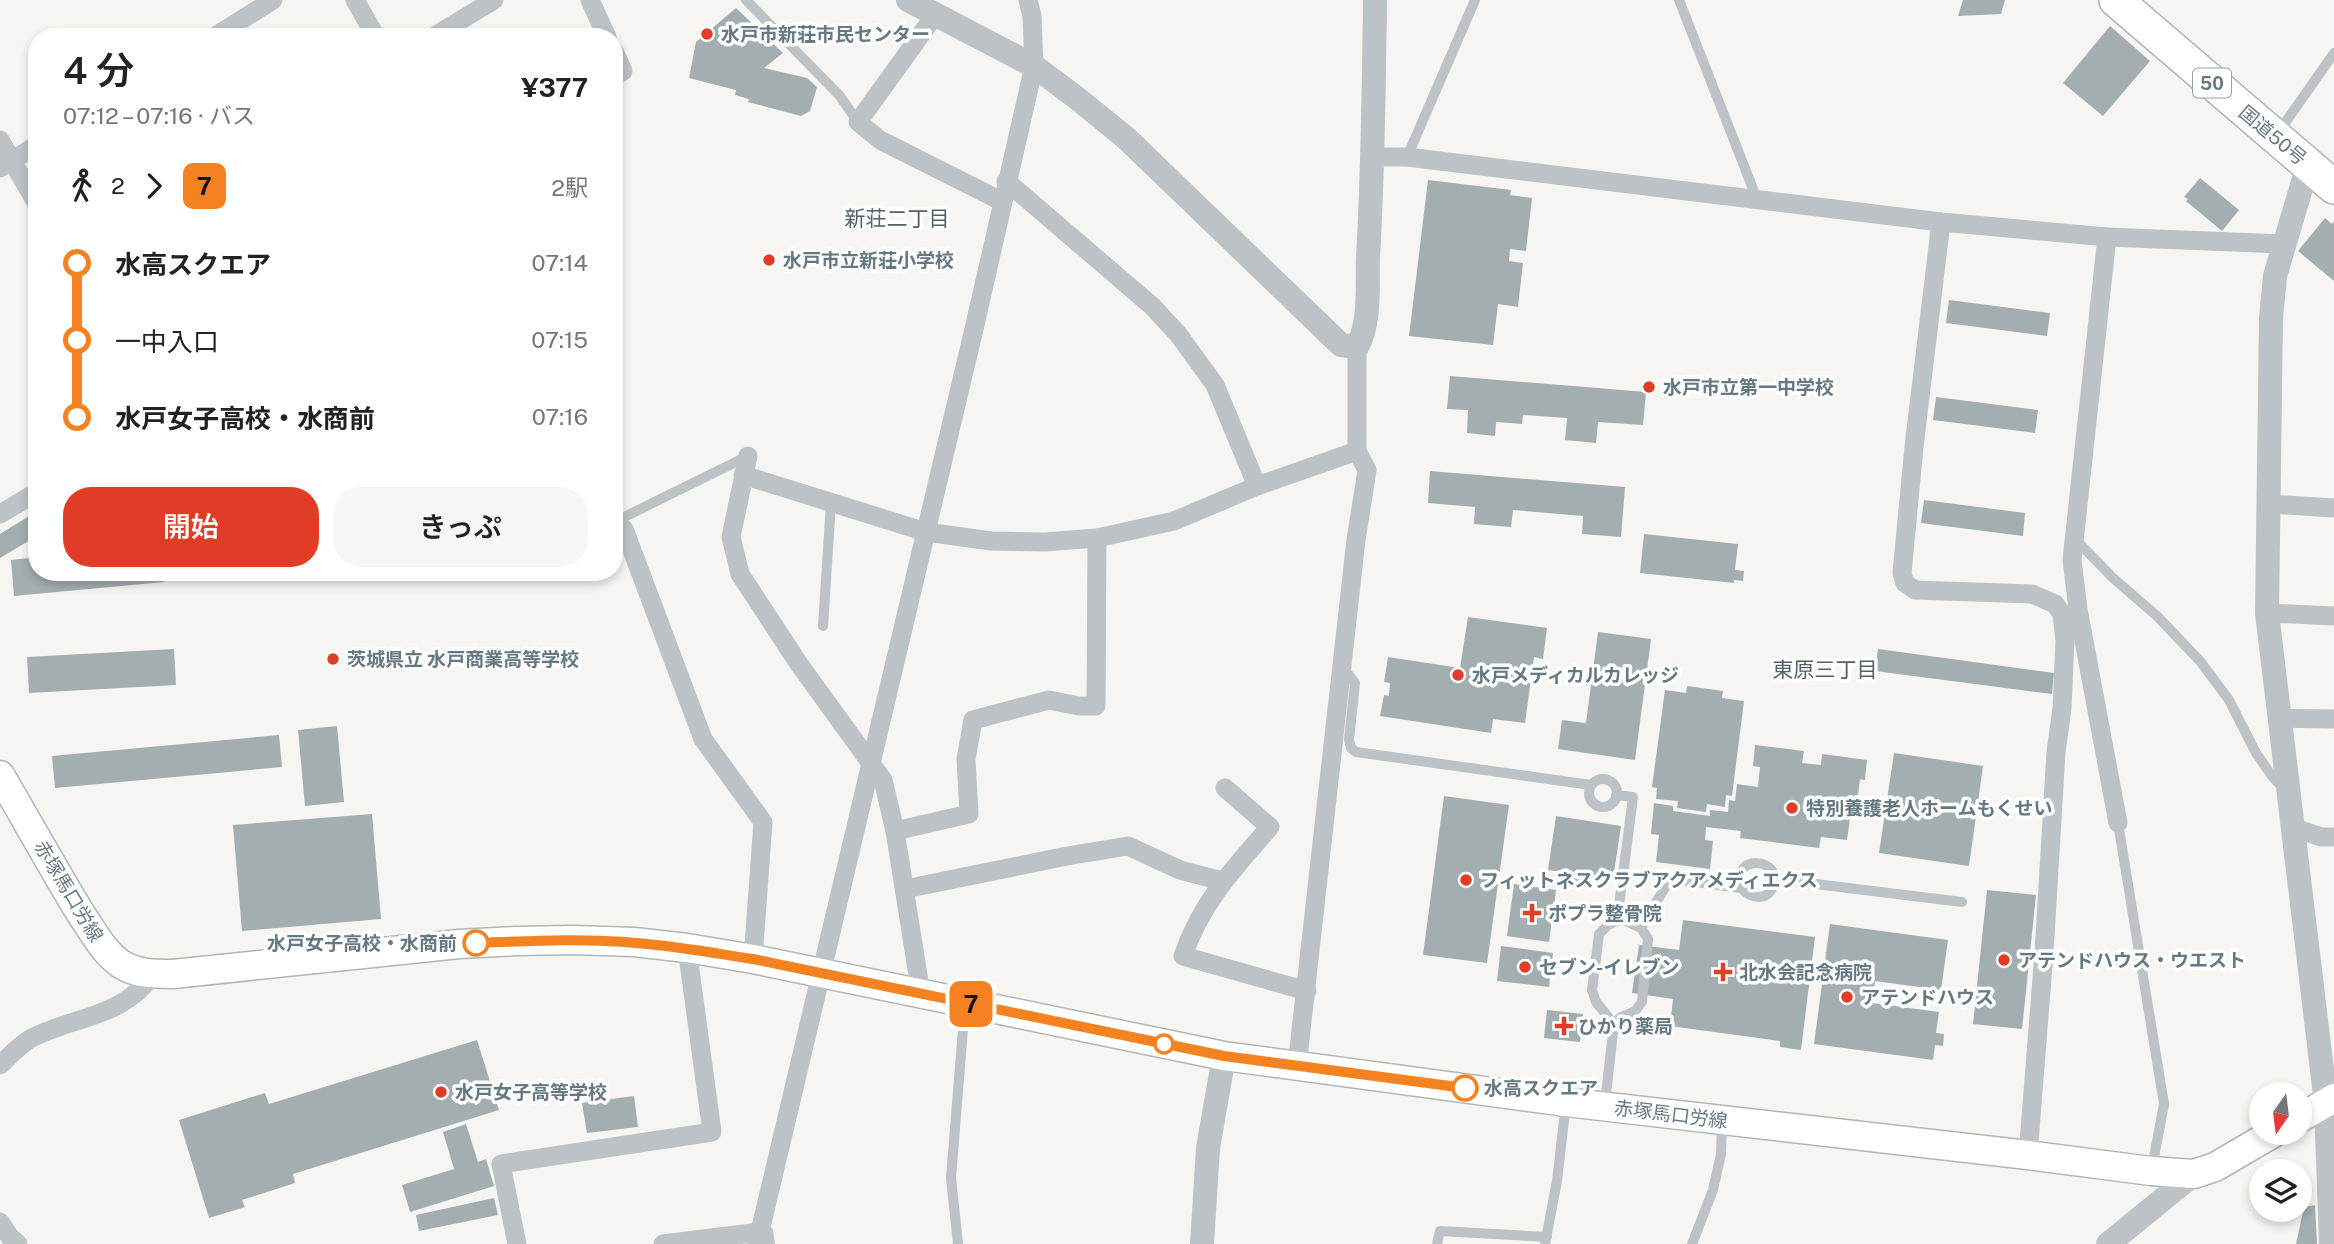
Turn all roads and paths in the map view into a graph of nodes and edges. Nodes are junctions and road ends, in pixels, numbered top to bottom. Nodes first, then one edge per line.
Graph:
1 (273, 0) edge
2 (355, 0) edge
3 (494, 0) edge
4 (590, 0) edge
5 (746, 0) edge
6 (908, 0) edge
7 (1028, 0) edge
8 (1375, 0) edge
9 (1475, 0) edge
10 (1679, 0) edge
11 (2116, 0) edge
12 (935, 15) junction
13 (228, 28) edge
14 (371, 28) edge
15 (448, 28) edge
16 (603, 28) edge
17 (2334, 53) edge
18 (1034, 66) junction
19 (858, 122) junction
20 (2274, 137) junction
21 (0, 141) edge
22 (28, 151) edge
23 (1373, 157) junction
24 (1407, 157) junction
25 (6, 164) edge
26 (2308, 165) junction
27 (1006, 181) junction
28 (2334, 187) edge
29 (28, 192) edge
30 (1757, 199) junction
31 (1001, 201) junction
32 (1941, 222) junction
33 (2107, 237) junction
34 (2283, 244) junction
35 (1357, 347) junction
36 (1357, 451) junction
37 (746, 466) junction
38 (1257, 486) junction
39 (28, 497) edge
40 (831, 503) junction
41 (2268, 504) junction
42 (2334, 508) edge
43 (0, 514) edge
44 (623, 520) edge
45 (623, 528) edge
46 (926, 532) junction
47 (2074, 537) junction
48 (1097, 538) junction
49 (2267, 613) junction
50 (2334, 616) edge
51 (823, 626) dead end
52 (1341, 673) junction
53 (2279, 718) junction
54 (2334, 719) edge
55 (870, 764) junction
56 (0, 775) edge
57 (1591, 785) junction
58 (1226, 788) dead end
59 (2287, 792) junction
60 (1616, 794) junction
61 (2118, 824) joint
62 (2292, 827) junction
63 (894, 831) junction
64 (2334, 838) edge
65 (1775, 879) junction
66 (1222, 881) junction
67 (1741, 888) junction
68 (905, 889) junction
69 (1962, 902) dead end
70 (1617, 921) junction
71 (1641, 928) junction
72 (687, 948) junction
73 (753, 959) junction
74 (153, 974) junction
75 (821, 974) junction
76 (1307, 991) junction
77 (921, 994) junction
78 (966, 1002) junction
79 (1614, 1024) junction
80 (1224, 1056) junction
81 (0, 1065) edge
82 (1297, 1066) junction
83 (2330, 1100) edge
84 (1566, 1102) junction
85 (1605, 1106) junction
86 (2312, 1111) edge
87 (1722, 1120) junction
88 (2253, 1145) edge
89 (2028, 1155) junction
90 (2331, 1156) edge
91 (2151, 1171) junction
92 (2194, 1174) junction
93 (762, 1240) edge
94 (1546, 1241) edge
95 (517, 1244) edge
96 (663, 1244) edge
97 (958, 1244) edge
98 (1202, 1244) edge
99 (1437, 1244) edge
100 (1692, 1244) edge
101 (2108, 1244) edge
102 (2331, 1244) edge

1 - 13 street
2 - 14 street
3 - 15 street
4 - 16 street
5 - 19 lane
6 - 12 street
7 - 18 street
8 - 23 street
9 - 24 lane
10 - 30 lane
11 - 20 highway, 国道50号 / 50
12 - 18 street
12 - 19 street
17 - 20 lane
18 - 27 street
18 - 35 street
19 - 31 street
20 - 26 highway, 国道50号 / 50
21 - 25 street
22 - 25 street
23 - 24 street
23 - 35 street
24 - 30 street
25 - 29 street
26 - 28 highway, 国道50号 / 50
26 - 34 street
27 - 31 street
27 - 38 street
30 - 32 street
31 - 46 street
32 - 33 street
32 - 89 street
33 - 34 street
33 - 47 street
34 - 41 street
35 - 36 street
36 - 38 street
36 - 52 street
37 - 40 street
37 - 44 lane
37 - 55 street
38 - 48 street
39 - 43 street
40 - 46 street
40 - 51 lane
41 - 42 street
41 - 49 street
45 - 73 street
46 - 48 street
46 - 55 street
47 - 59 lane
47 - 61 street
48 - 63 street
49 - 50 street
49 - 53 street
52 - 57 lane
52 - 76 street
53 - 54 street
53 - 59 street
55 - 63 street
55 - 75 street
56 - 74 main road, 赤塚馬口労線
57 - 60 lane
57 - 60 lane
58 - 66 street
59 - 62 street
60 - 70 lane
61 - 91 lane
62 - 64 street
62 - 83 street
63 - 68 street
65 - 67 lane
65 - 67 lane
65 - 69 lane
66 - 68 street
66 - 76 street
67 - 71 lane
68 - 77 street
70 - 71 lane
70 - 79 lane
71 - 79 lane
72 - 73 main road, 赤塚馬口労線
72 - 74 main road, 赤塚馬口労線
72 - 95 street
73 - 75 main road, 赤塚馬口労線
74 - 81 street
75 - 77 main road, 赤塚馬口労線
75 - 93 street
76 - 82 street
77 - 78 main road, 赤塚馬口労線
78 - 80 main road, 赤塚馬口労線
78 - 97 lane
79 - 85 lane
80 - 82 main road, 赤塚馬口労線
80 - 98 street
82 - 84 main road, 赤塚馬口労線
83 - 86 main road
83 - 90 street
84 - 85 main road, 赤塚馬口労線
84 - 94 lane
85 - 87 main road, 赤塚馬口労線
87 - 89 main road, 赤塚馬口労線
87 - 100 lane
88 - 92 main road, 赤塚馬口労線
89 - 91 main road, 赤塚馬口労線
90 - 102 street
91 - 92 main road, 赤塚馬口労線
92 - 101 street
93 - 96 street
94 - 99 lane

